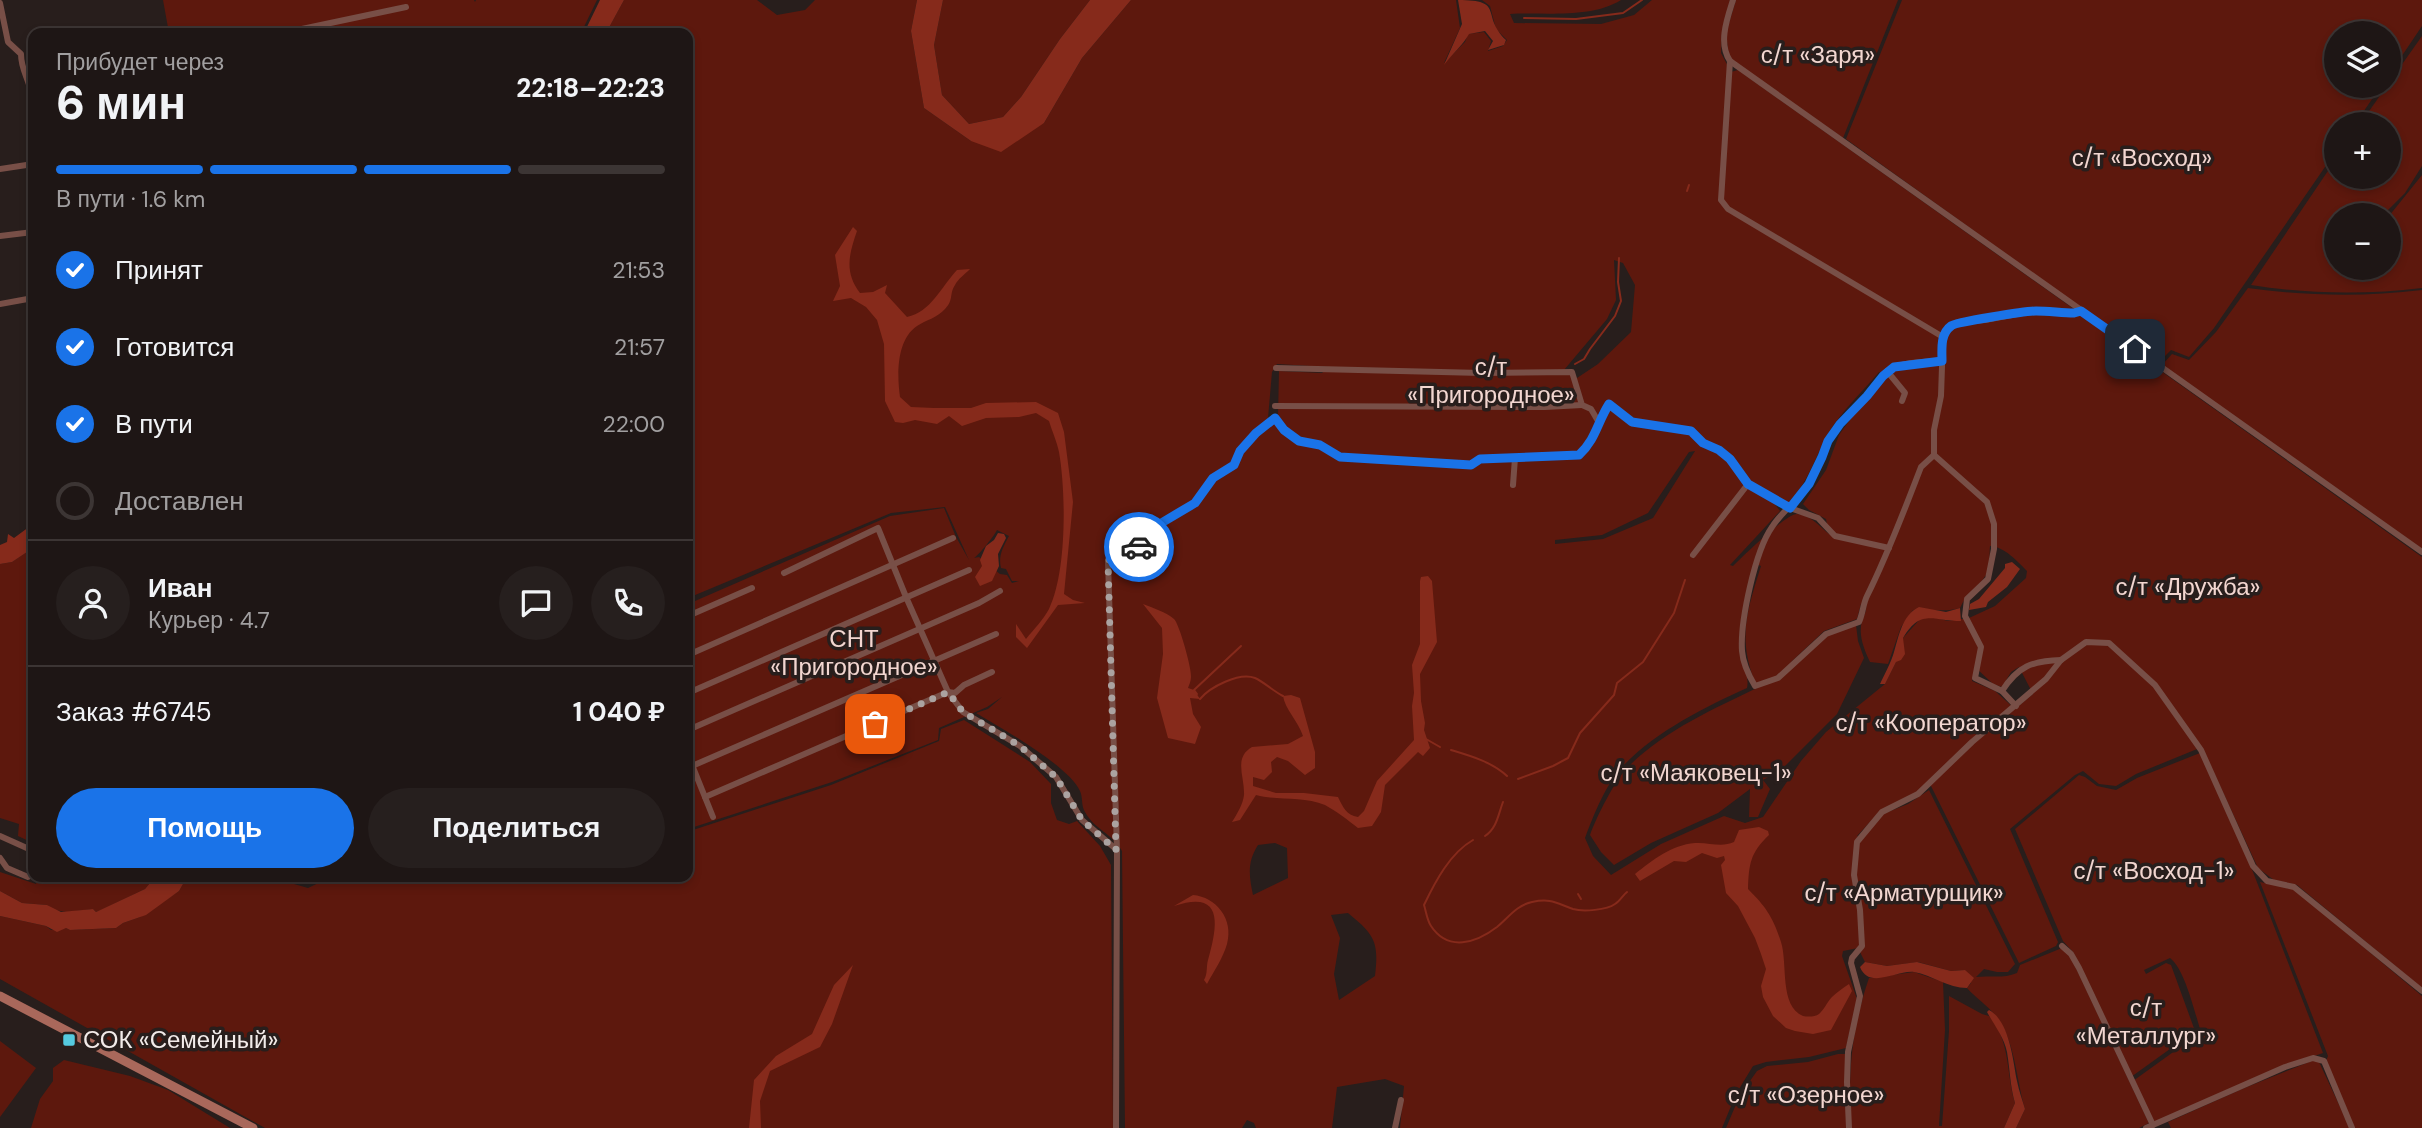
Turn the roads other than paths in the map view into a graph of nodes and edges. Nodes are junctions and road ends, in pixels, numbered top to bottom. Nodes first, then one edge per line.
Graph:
1 (1733, 0) edge
2 (0, 3) edge
3 (406, 7) dead end
4 (307, 28) edge
5 (1730, 61) junction
6 (28, 84) edge
7 (28, 165) edge
8 (0, 169) edge
9 (28, 233) edge
10 (0, 236) edge
11 (28, 299) edge
12 (0, 304) edge
13 (2081, 311) junction
14 (1943, 337) junction
15 (1942, 361) junction
16 (1276, 368) dead end
17 (1887, 371) junction
18 (1902, 401) dead end
19 (1582, 405) junction
20 (1275, 406) dead end
21 (1598, 421) junction
22 (1934, 455) junction
23 (1515, 458) junction
24 (1748, 484) junction
25 (1513, 485) dead end
26 (1790, 508) junction
27 (953, 538) dead end
28 (1889, 548) junction
29 (2422, 552) edge
30 (1693, 555) dead end
31 (893, 565) junction
32 (969, 570) dead end
33 (784, 573) dead end
34 (752, 588) dead end
35 (1000, 591) dead end
36 (906, 597) junction
37 (693, 614) edge
38 (921, 629) junction
39 (996, 634) dead end
40 (693, 653) edge
41 (934, 660) junction
42 (2061, 660) junction
43 (992, 672) dead end
44 (693, 691) edge
45 (2002, 691) junction
46 (948, 692) junction
47 (2016, 706) junction
48 (693, 728) edge
49 (693, 766) edge
50 (693, 768) edge
51 (705, 797) junction
52 (713, 817) dead end
53 (0, 836) edge
54 (28, 849) edge
55 (1116, 850) junction
56 (0, 858) edge
57 (28, 877) edge
58 (2062, 946) dead end
59 (2422, 991) edge
60 (0, 996) edge
61 (1401, 1100) dead end
62 (2165, 1120) junction
63 (2150, 1126) edge
64 (253, 1128) edge
65 (1116, 1128) edge
66 (1395, 1128) edge
67 (1849, 1128) edge
68 (2168, 1128) edge
69 (2352, 1128) edge

1 - 5 street
2 - 6 street
3 - 4 street
5 - 13 street
5 - 14 street
7 - 8 street
9 - 10 street
11 - 12 street
13 - 14 street
13 - 29 street
14 - 15 street
15 - 17 street
15 - 22 street
16 - 19 street
17 - 18 street
17 - 26 street
19 - 20 street
19 - 21 street
21 - 23 street
21 - 24 street
22 - 28 street
22 - 45 street
23 - 25 street
23 - 55 street
24 - 26 street
24 - 30 street
26 - 28 street
26 - 28 street
27 - 31 street
31 - 33 street
31 - 36 street
31 - 40 street
32 - 36 street
34 - 37 street
35 - 38 street
36 - 38 street
36 - 44 street
38 - 41 street
38 - 48 street
39 - 41 street
41 - 46 street
41 - 49 street
42 - 45 street
42 - 47 street
42 - 59 street
43 - 46 street
45 - 47 street
46 - 51 street
46 - 55 street
47 - 67 street
50 - 51 street
51 - 52 street
53 - 54 street
55 - 65 street
56 - 57 street
58 - 63 street
60 - 64 main road
61 - 66 street
62 - 63 street
62 - 68 street
62 - 69 street

